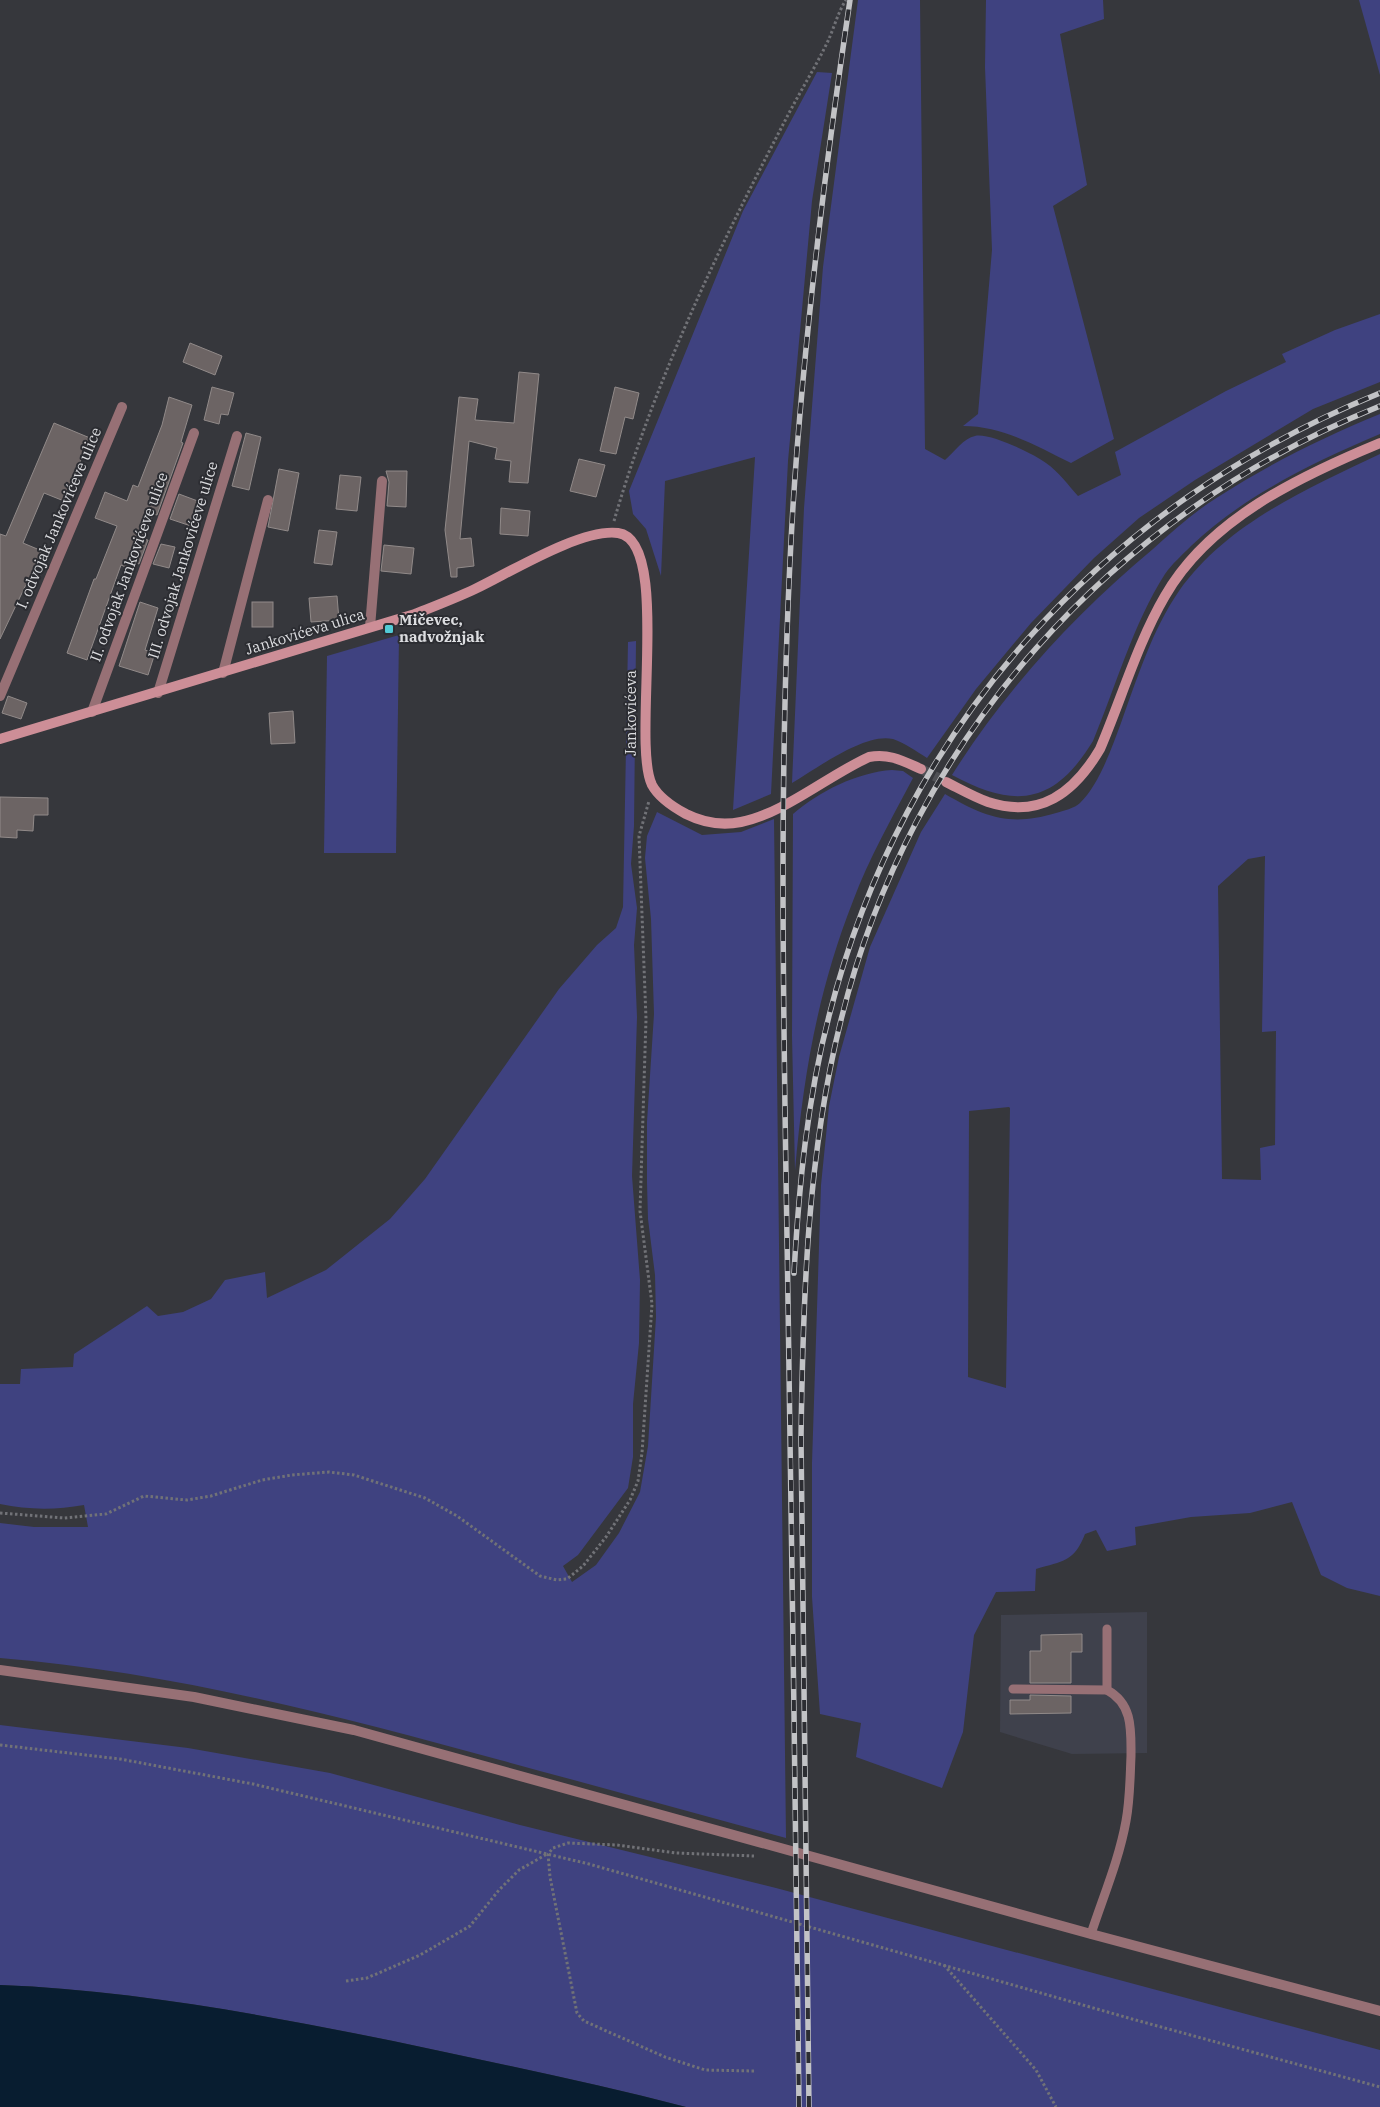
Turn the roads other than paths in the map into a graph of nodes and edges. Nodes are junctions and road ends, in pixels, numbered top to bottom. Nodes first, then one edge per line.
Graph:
1 (122, 407) dead end
2 (194, 433) dead end
3 (237, 436) dead end
4 (1380, 444) edge
5 (382, 481) dead end
6 (268, 500) dead end
7 (610, 533) joint
8 (370, 627) junction
9 (223, 673) junction
10 (158, 693) junction
11 (0, 696) edge
12 (92, 712) junction
13 (0, 739) edge
14 (921, 769) tunnel mouth
15 (946, 782) tunnel mouth
16 (1107, 1629) dead end
17 (0, 1670) edge
18 (1013, 1689) dead end
19 (1107, 1690) junction
20 (1091, 1934) junction
21 (1380, 2012) edge

1 - 11 street, I. odvojak Jankovićeve ulice
2 - 12 street, II. odvojak Jankovićeve ulice
3 - 10 street, III. odvojak Jankovićeve ulice
4 - 15 main road
5 - 8 street
6 - 9 street
7 - 8 main road, Jankovićeva ulica
7 - 14 main road, Jankovićeva
8 - 9 main road, Jankovićeva ulica
9 - 10 main road, Jankovićeva ulica
10 - 12 main road, Jankovićeva ulica
12 - 13 main road, Jankovićeva ulica
16 - 19 lane
17 - 20 street
18 - 19 lane
19 - 20 lane
20 - 21 street

